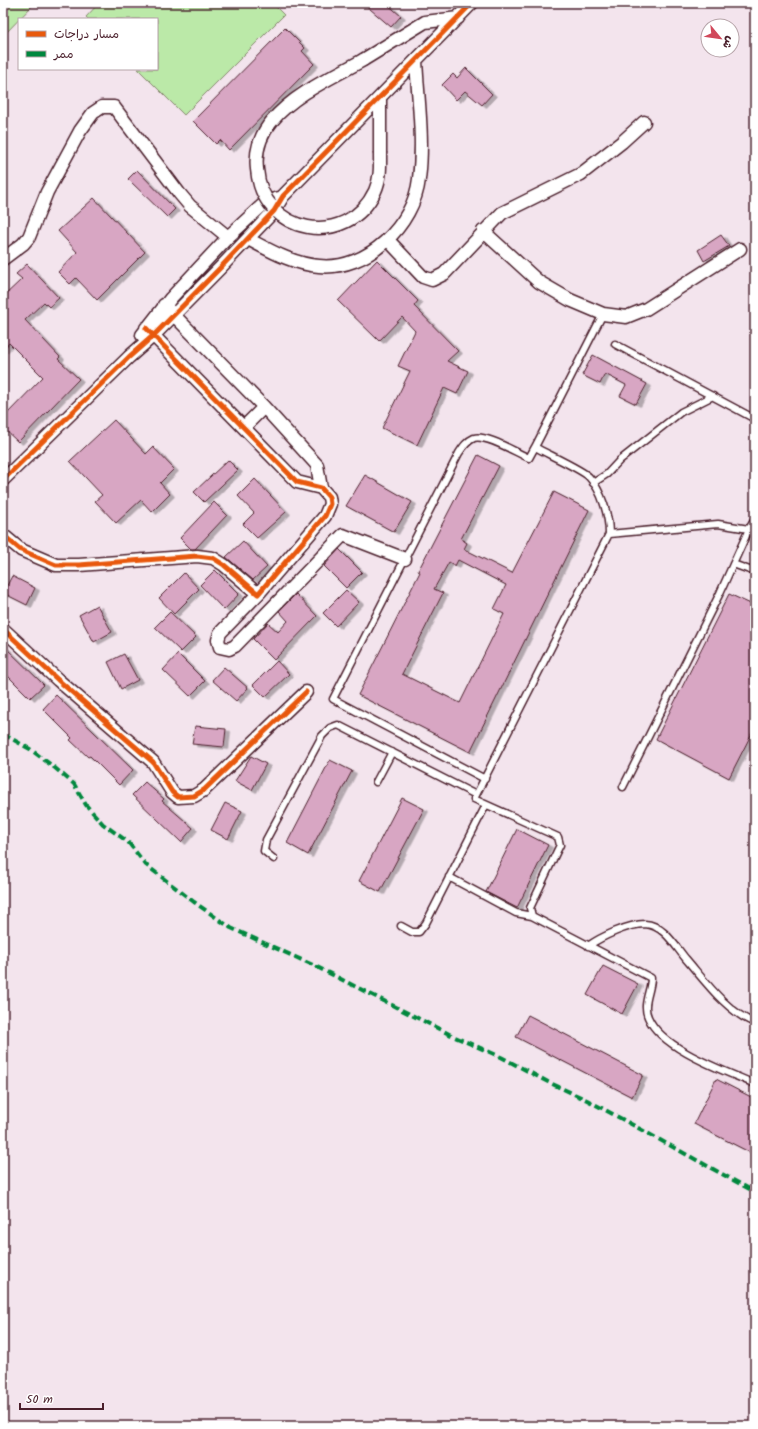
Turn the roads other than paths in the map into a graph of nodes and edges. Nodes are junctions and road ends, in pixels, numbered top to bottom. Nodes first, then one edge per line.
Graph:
1 (472, 3) edge
2 (458, 18) junction
3 (416, 60) junction
4 (380, 97) junction
5 (644, 122) dead end
6 (283, 196) junction
7 (483, 231) junction
8 (228, 237) junction
9 (248, 239) junction
10 (388, 240) junction
11 (740, 249) dead end
12 (209, 257) junction
13 (3, 259) edge
14 (220, 268) junction
15 (164, 305) junction
16 (603, 314) junction
17 (173, 315) junction
18 (150, 332) junction
19 (615, 344) dead end
20 (713, 396) junction
21 (264, 407) junction
22 (755, 419) edge
23 (244, 427) junction
24 (535, 447) junction
25 (3, 480) edge
26 (593, 483) junction
27 (321, 488) junction
28 (755, 519) edge
29 (749, 528) junction
30 (609, 534) junction
31 (3, 535) edge
32 (405, 559) junction
33 (732, 564) junction
34 (755, 572) edge
35 (258, 594) junction
36 (3, 629) edge
37 (306, 692) dead end
38 (392, 752) junction
39 (484, 779) junction
40 (376, 782) dead end
41 (623, 787) dead end
42 (476, 795) junction
43 (486, 805) junction
44 (274, 859) dead end
45 (450, 877) junction
46 (532, 916) junction
47 (401, 926) dead end
48 (588, 946) junction
49 (755, 1023) edge
50 (755, 1084) edge

1 - 2 street
2 - 3 street
2 - 4 street, bridge
3 - 4 street
3 - 10 street
4 - 6 street
5 - 7 street
6 - 8 street
6 - 9 street
7 - 10 street
7 - 16 street
8 - 12 street
8 - 13 street
9 - 10 street
9 - 14 street
11 - 16 street
12 - 14 street
12 - 15 street
14 - 17 street
15 - 17 street
15 - 18 street
16 - 24 lane
17 - 18 street
17 - 21 street
18 - 23 street
18 - 25 street
19 - 20 lane
20 - 22 lane
20 - 26 lane
21 - 23 street
21 - 27 street
23 - 27 street
24 - 26 lane
24 - 32 lane
26 - 30 lane
27 - 35 street
28 - 29 lane
29 - 30 lane
29 - 33 lane
30 - 39 lane
31 - 35 street
32 - 35 street
32 - 39 lane
33 - 34 lane
33 - 41 lane
36 - 37 street
38 - 40 lane
38 - 42 lane
38 - 44 lane
39 - 42 lane
42 - 43 lane
43 - 45 lane
43 - 46 lane
45 - 46 lane
45 - 47 lane
46 - 48 lane
48 - 49 lane
48 - 50 lane

